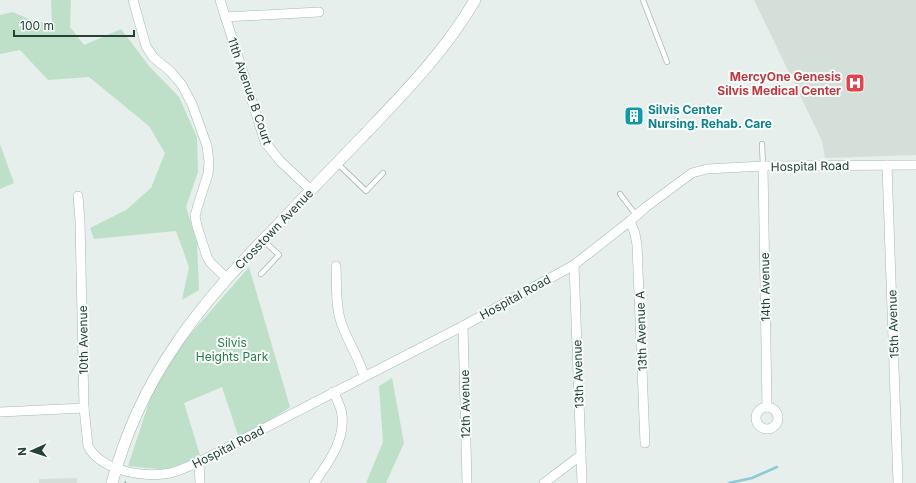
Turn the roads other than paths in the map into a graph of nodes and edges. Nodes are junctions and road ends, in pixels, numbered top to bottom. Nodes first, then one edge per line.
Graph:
1 (133, 0) edge
2 (220, 0) edge
3 (475, 0) edge
4 (643, 0) edge
5 (319, 12) dead end
6 (225, 17) junction
7 (667, 62) dead end
8 (762, 144) dead end
9 (337, 163) junction
10 (888, 165) junction
11 (916, 165) edge
12 (763, 166) junction
13 (383, 173) dead end
14 (311, 190) junction
15 (620, 194) dead end
16 (78, 196) dead end
17 (633, 218) junction
18 (263, 240) junction
19 (574, 265) junction
20 (336, 266) dead end
21 (261, 274) dead end
22 (226, 278) junction
23 (463, 326) junction
24 (364, 376) junction
25 (333, 392) junction
26 (767, 407) dead end
27 (84, 408) junction
28 (0, 412) edge
29 (645, 443) dead end
30 (581, 456) junction
31 (199, 462) junction
32 (116, 468) junction
33 (314, 482) edge
34 (112, 483) edge
35 (200, 483) edge
36 (467, 483) edge
37 (544, 483) edge
38 (582, 483) edge
39 (898, 483) edge

1 - 22 street
2 - 6 street, 11th Avenue B Court
3 - 9 street, Crosstown Avenue
4 - 7 lane
5 - 6 street
6 - 14 street, 11th Avenue B Court
8 - 12 lane
9 - 13 lane
9 - 14 street, Crosstown Avenue
10 - 11 street, Hospital Road
10 - 12 street, Hospital Road
10 - 39 street, 15th Avenue
12 - 17 street, Hospital Road
12 - 26 street, 14th Avenue
14 - 18 street, Crosstown Avenue
15 - 17 lane
16 - 27 street, 10th Avenue
17 - 19 street, Hospital Road
17 - 29 street, 13th Avenue A
18 - 21 lane
18 - 22 street, Crosstown Avenue
19 - 23 street, Hospital Road
19 - 30 street, 13th Avenue
20 - 24 street
22 - 32 street, Crosstown Avenue
23 - 24 street, Hospital Road
23 - 36 street, 12th Avenue
24 - 25 street, Hospital Road
25 - 31 street, Hospital Road
25 - 33 street
27 - 28 street
27 - 32 street, 10th Avenue
30 - 37 street
30 - 38 street, 13th Avenue
31 - 32 street, Hospital Road
31 - 35 street
32 - 34 street, Crosstown Avenue

